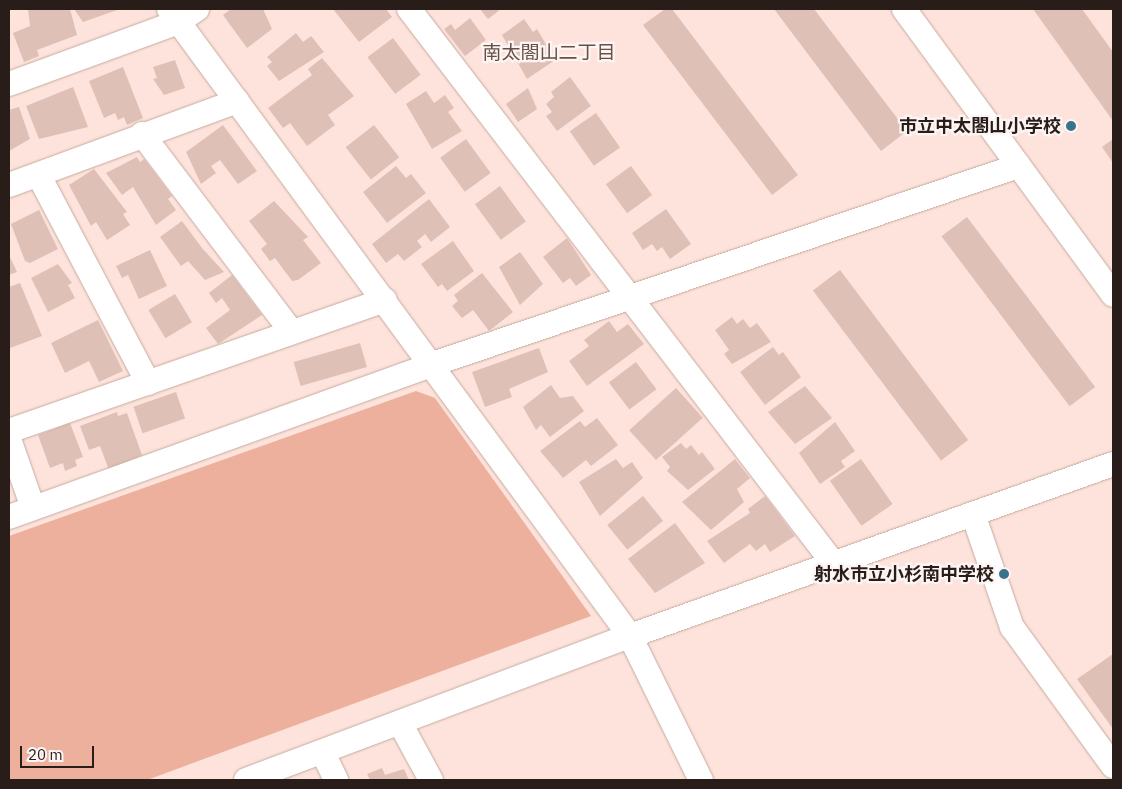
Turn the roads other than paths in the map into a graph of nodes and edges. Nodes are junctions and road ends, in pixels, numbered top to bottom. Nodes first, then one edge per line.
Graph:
1 (409, 9) edge
2 (904, 9) edge
3 (181, 13) edge
4 (9, 84) edge
5 (238, 101) junction
6 (142, 134) junction
7 (1018, 166) junction
8 (40, 176) junction
9 (9, 185) edge
10 (1113, 295) edge
11 (630, 296) junction
12 (385, 300) junction
13 (292, 332) junction
14 (433, 364) junction
15 (148, 383) junction
16 (9, 431) edge
17 (9, 439) edge
18 (1113, 464) edge
19 (33, 508) junction
20 (973, 514) junction
21 (9, 517) edge
22 (834, 564) junction
23 (630, 636) junction
24 (400, 724) junction
25 (323, 752) junction
26 (1113, 766) edge
27 (246, 780) edge
28 (336, 780) edge
29 (431, 780) edge
30 (701, 780) edge

1 - 11 street
2 - 7 street
3 - 4 street
3 - 5 street
5 - 6 street
5 - 12 street
6 - 8 street
6 - 13 street
7 - 10 street
7 - 11 street
8 - 9 street
8 - 15 street
11 - 14 street
11 - 22 street
12 - 13 street
12 - 14 street
13 - 15 street
14 - 19 street
14 - 23 street
15 - 16 street
17 - 19 street
18 - 20 street
19 - 21 street
20 - 22 street
20 - 26 street
22 - 23 street
23 - 24 street
23 - 30 street
24 - 25 street
24 - 29 street
25 - 27 street
25 - 28 street

